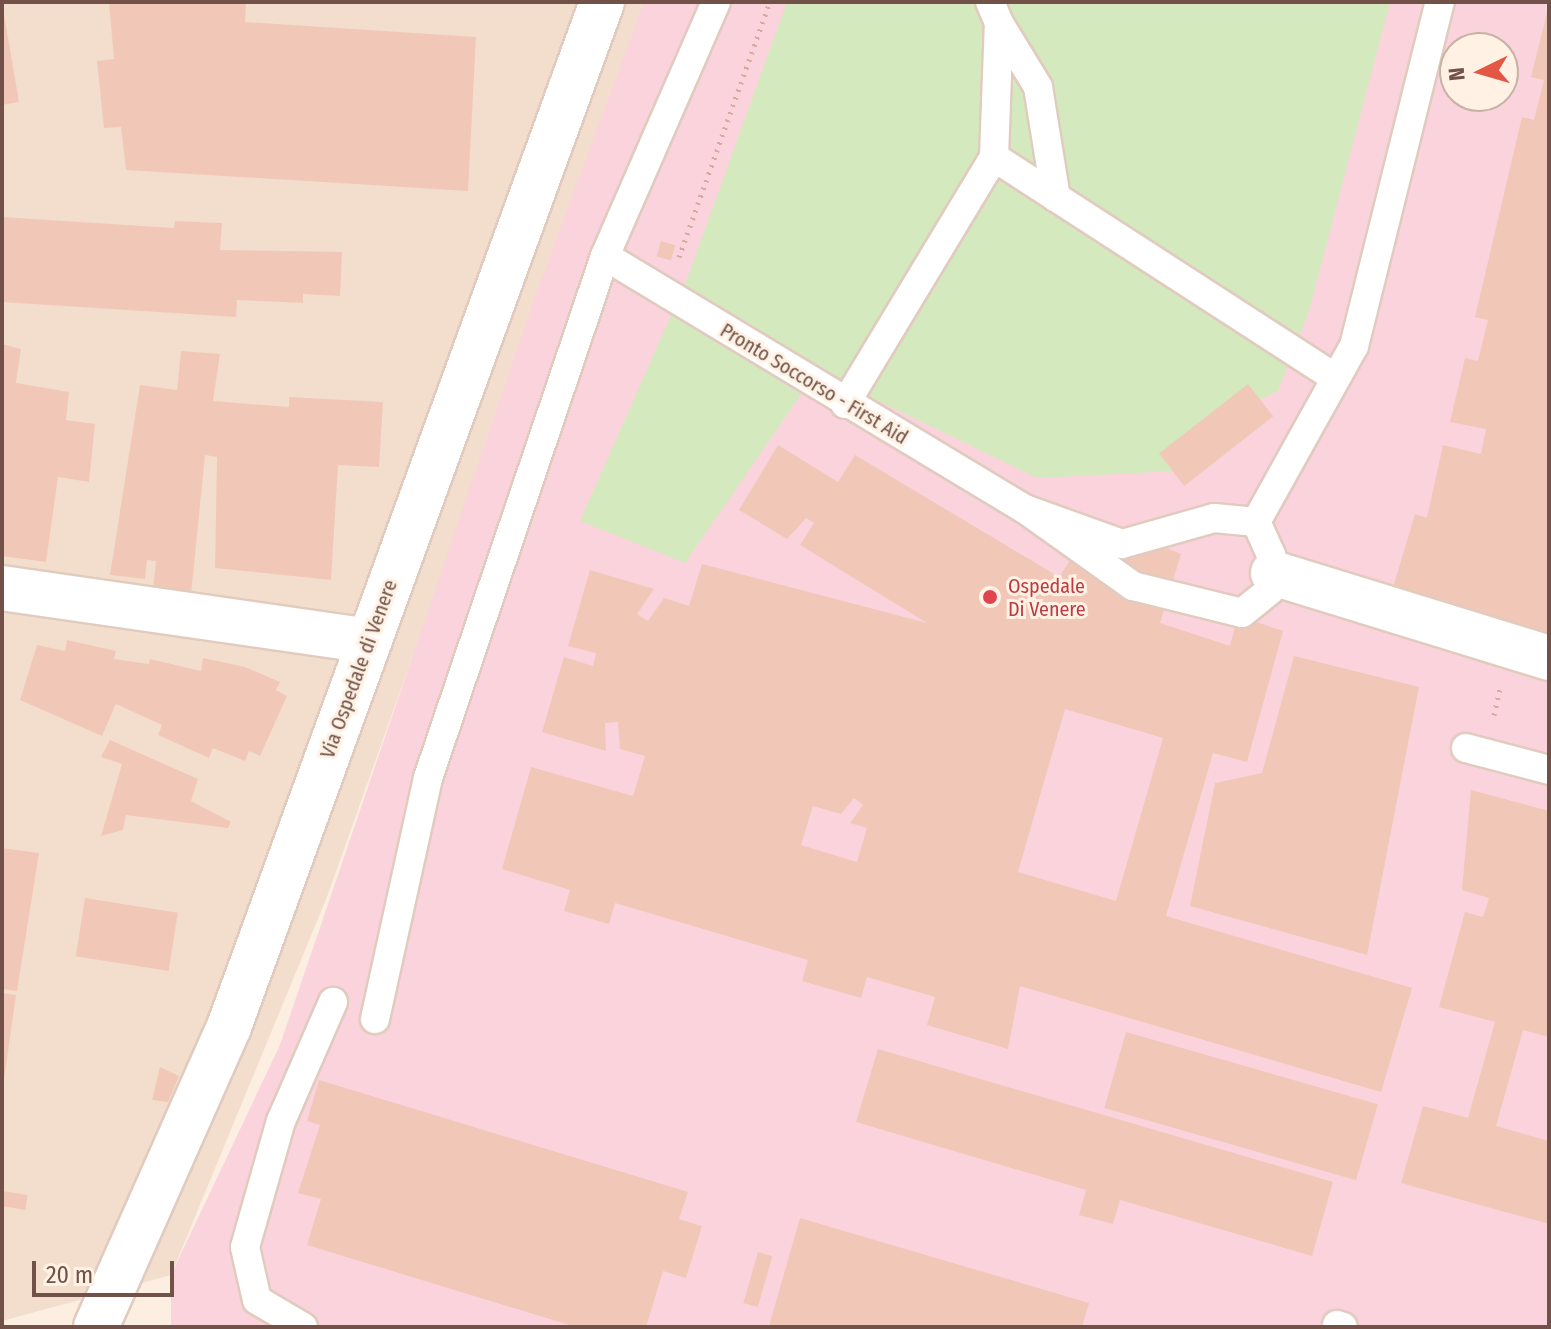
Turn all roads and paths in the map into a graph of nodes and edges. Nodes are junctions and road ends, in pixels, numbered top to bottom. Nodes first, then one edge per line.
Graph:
1 (602, 2) edge
2 (716, 2) edge
3 (770, 2) edge
4 (1440, 2) edge
5 (994, 13) edge
6 (994, 157) junction
7 (1056, 198) junction
8 (605, 256) junction
9 (667, 294) junction
10 (1335, 378) junction
11 (845, 404) junction
12 (1025, 509) junction
13 (1256, 522) junction
14 (1273, 573) junction
15 (2, 588) edge
16 (369, 641) junction
17 (1530, 652) edge
18 (1475, 751) joint
19 (1549, 770) edge
20 (333, 1002) dead end
21 (375, 1019) dead end
22 (96, 1327) edge
23 (303, 1327) edge

1 - 16 street, Via Ospedale di Venere
2 - 8 lane
3 - 9 path
4 - 10 lane
5 - 6 lane
5 - 7 lane
6 - 7 lane
6 - 11 lane
7 - 10 lane
8 - 9 lane, Pronto Soccorso - First Aid
8 - 21 lane
9 - 11 lane, Pronto Soccorso - First Aid
10 - 13 lane
11 - 12 lane, Pronto Soccorso - First Aid
12 - 13 lane
12 - 14 lane
13 - 14 lane
14 - 17 street
15 - 16 street
16 - 22 street, Via Ospedale di Venere
17 - 18 path
18 - 19 lane
20 - 23 lane

